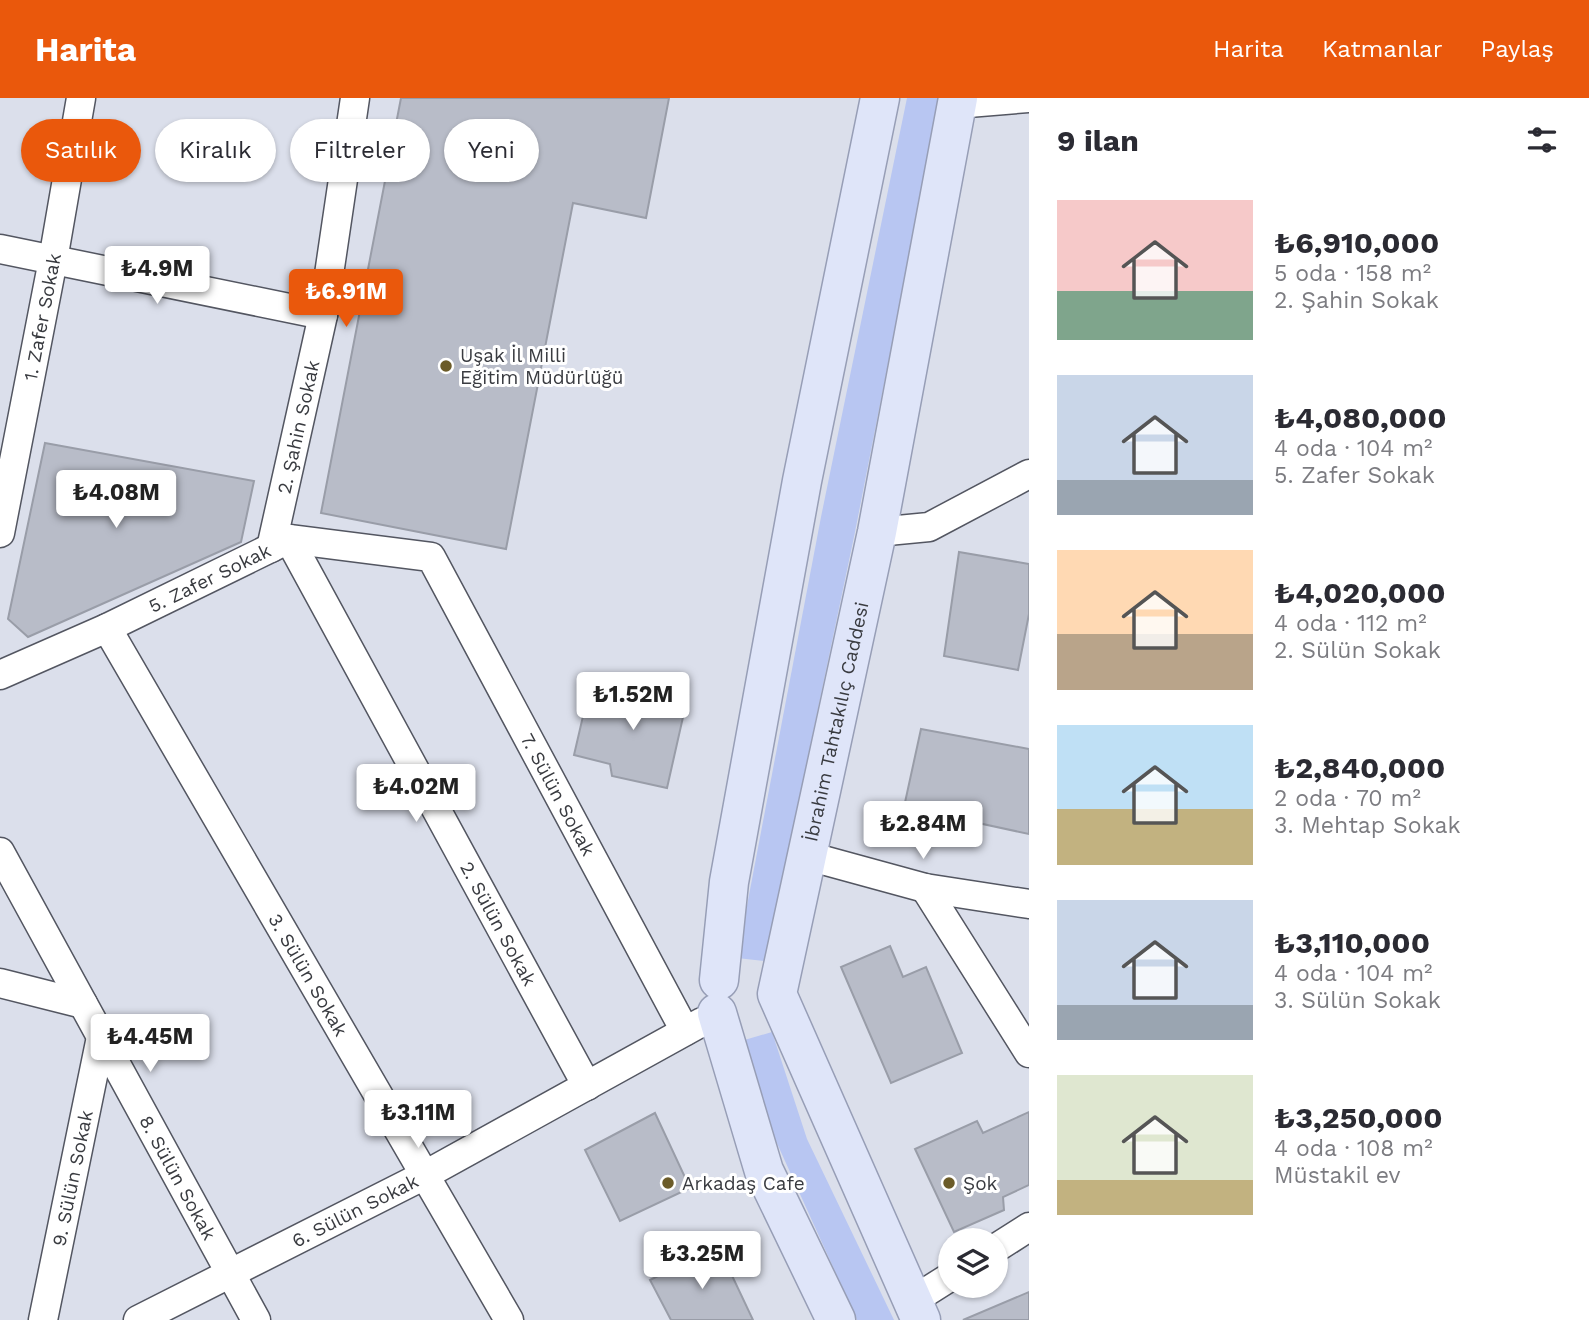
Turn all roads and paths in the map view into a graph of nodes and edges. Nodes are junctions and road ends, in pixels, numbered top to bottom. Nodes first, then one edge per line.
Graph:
1 (81, 98) edge
2 (355, 98) edge
3 (880, 98) edge
4 (1029, 98) edge
5 (957, 101) edge
6 (0, 249) edge
7 (53, 260) junction
8 (323, 315) junction
9 (1029, 474) edge
10 (877, 532) junction
11 (0, 533) edge
12 (280, 543) junction
13 (431, 557) joint
14 (107, 628) junction
15 (0, 675) edge
16 (0, 852) edge
17 (808, 856) junction
18 (925, 888) junction
19 (1029, 904) edge
20 (0, 983) edge
21 (777, 994) junction
22 (83, 1004) junction
23 (707, 1008) junction
24 (101, 1037) junction
25 (1029, 1053) edge
26 (587, 1086) junction
27 (425, 1175) junction
28 (1029, 1227) edge
29 (1008, 1240) edge
30 (230, 1271) junction
31 (938, 1289) edge
32 (916, 1310) edge
33 (828, 1317) edge
34 (43, 1320) edge
35 (138, 1320) edge
36 (256, 1320) edge
37 (509, 1320) edge

1 - 7 street, 1. Zafer Sokak
2 - 8 street, 2. Şahin Sokak
3 - 23 main road
4 - 5 street
5 - 10 main road, İbrahim Tahtakılıç Caddesi
6 - 7 street
7 - 8 street
7 - 11 street, 1. Zafer Sokak
8 - 12 street, 2. Şahin Sokak
9 - 10 street
10 - 17 main road, İbrahim Tahtakılıç Caddesi
12 - 13 street, 5. Zafer Sokak
12 - 14 street, 5. Zafer Sokak
12 - 26 street, 2. Sülün Sokak
13 - 23 street, 7. Sülün Sokak
14 - 15 street, 5. Zafer Sokak
14 - 27 street, 3. Sülün Sokak
16 - 22 street, 8. Sülün Sokak
17 - 18 street
17 - 21 main road, İbrahim Tahtakılıç Caddesi
18 - 19 street
18 - 25 street
20 - 22 street
21 - 23 main road
21 - 23 main road
21 - 32 main road
22 - 24 street, 8. Sülün Sokak
23 - 26 street, 6. Sülün Sokak
23 - 33 main road
24 - 30 street, 8. Sülün Sokak
24 - 34 street, 9. Sülün Sokak
26 - 27 street, 6. Sülün Sokak
27 - 30 street, 6. Sülün Sokak
27 - 37 street, 3. Sülün Sokak
28 - 29 street
30 - 35 street, 6. Sülün Sokak
30 - 36 street, 8. Sülün Sokak
31 - 32 street

